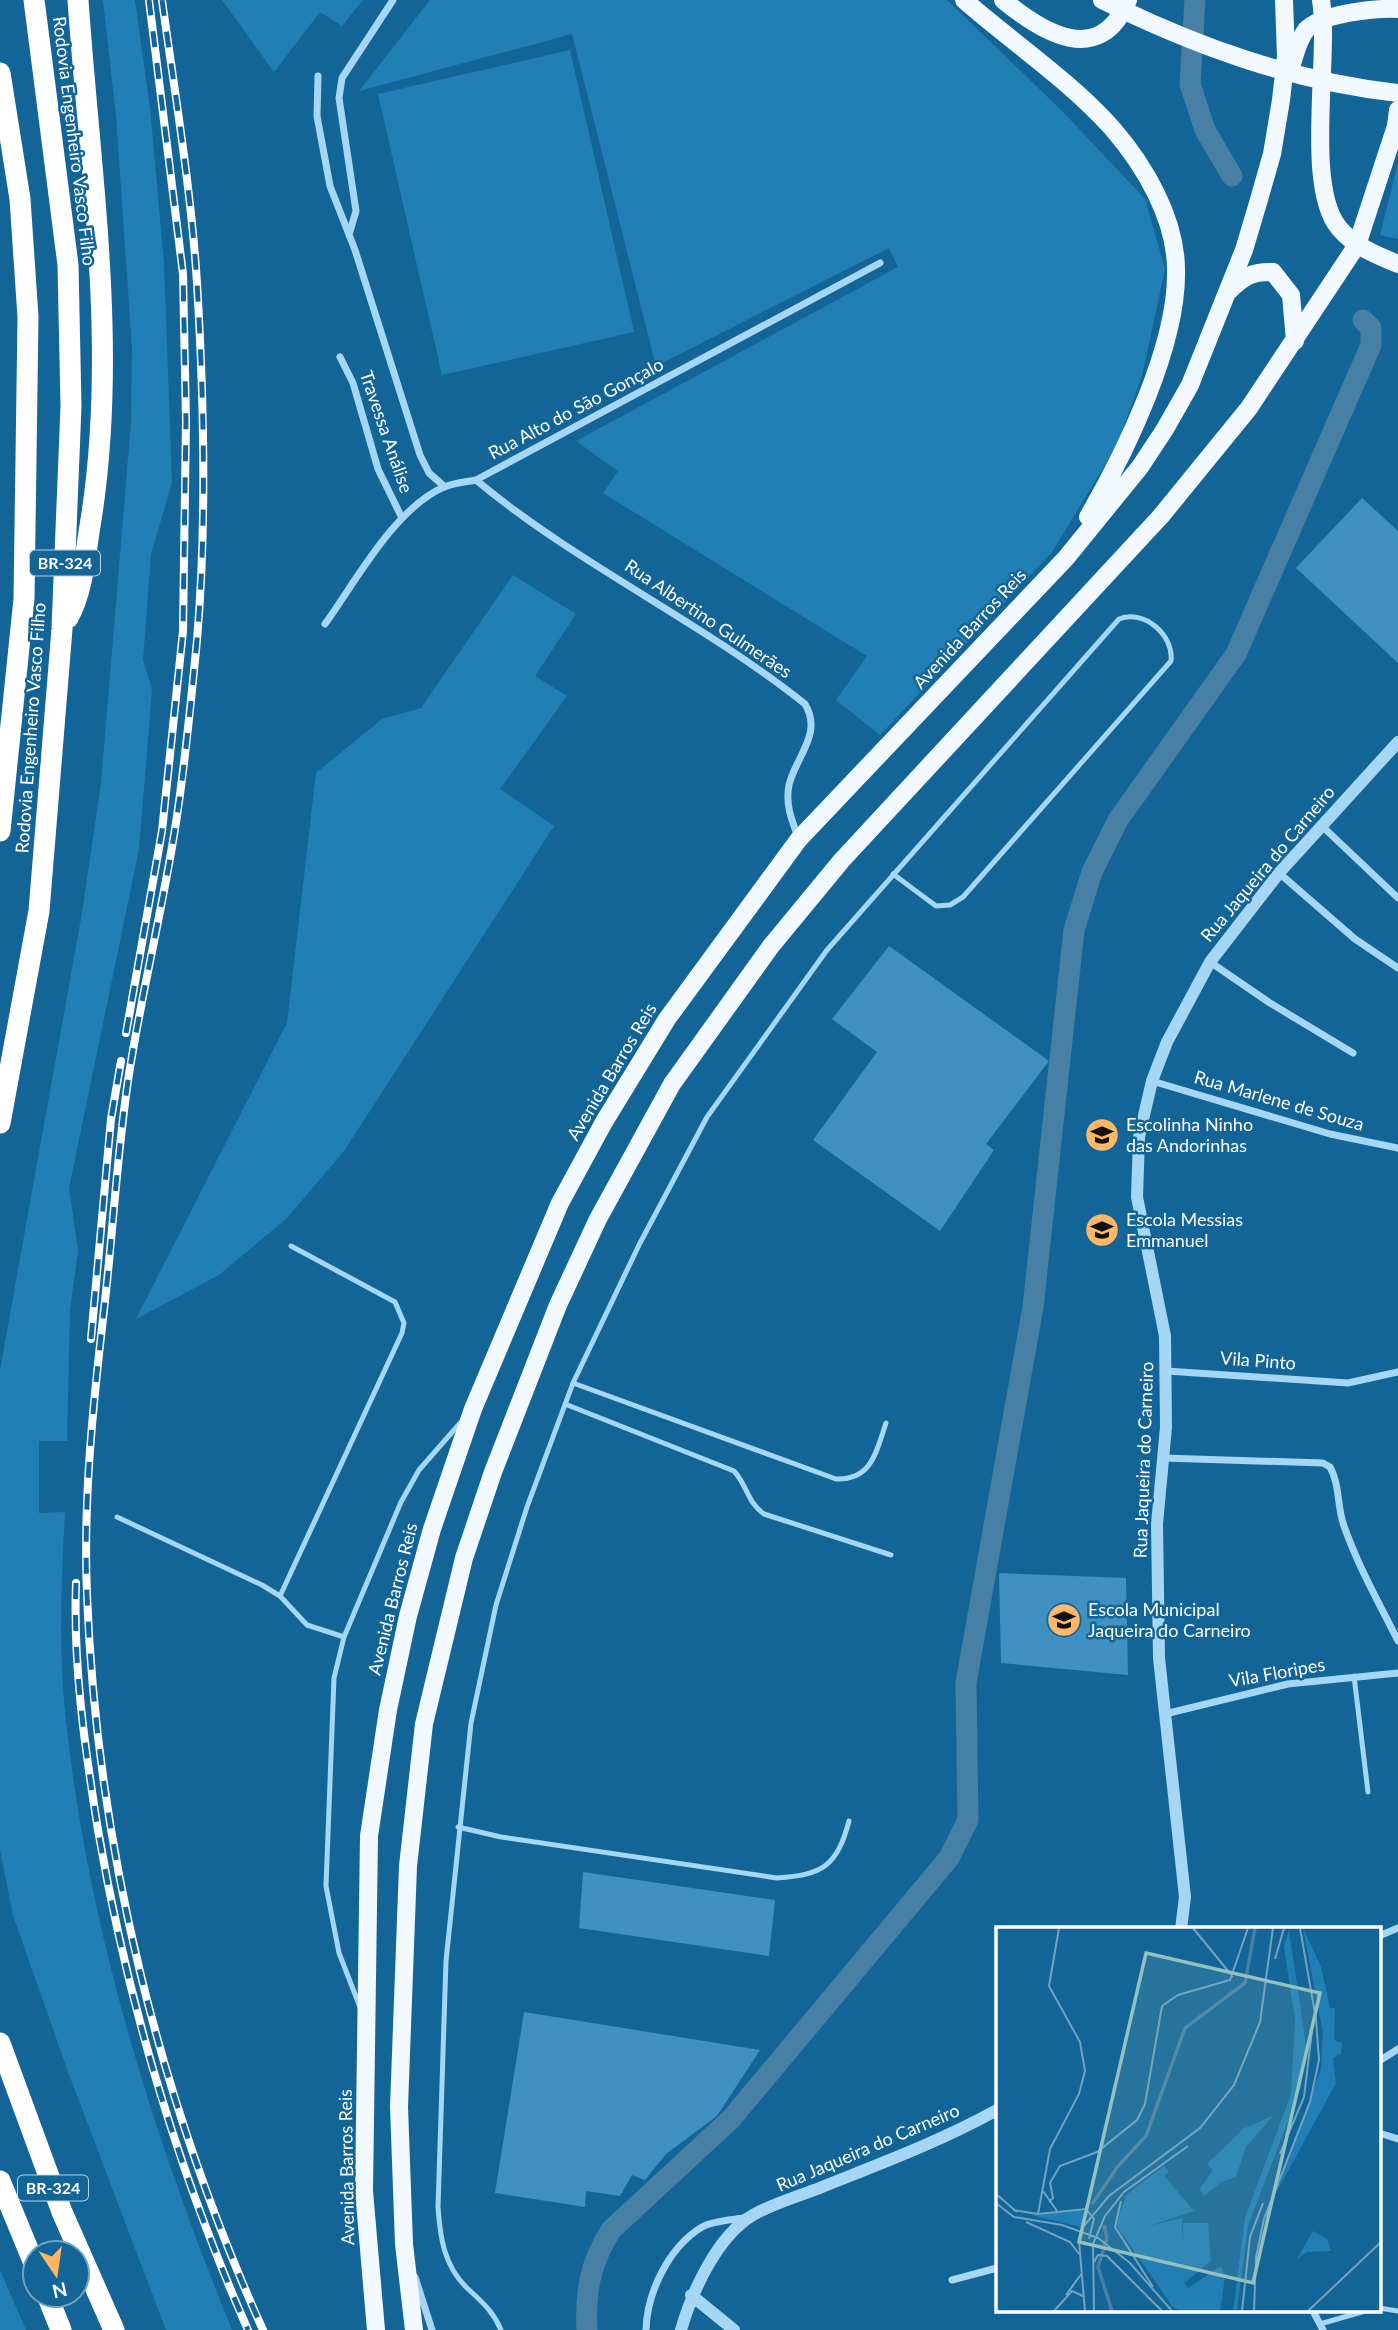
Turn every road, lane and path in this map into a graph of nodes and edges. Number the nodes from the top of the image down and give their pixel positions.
1 (34, 0) edge
2 (78, 0) edge
3 (393, 0) edge
4 (964, 0) edge
5 (1003, 0) edge
6 (1102, 0) edge
7 (1128, 0) edge
8 (1284, 0) edge
9 (1321, 0) edge
10 (1397, 9) edge
11 (1324, 20) junction
12 (0, 73) edge
13 (318, 76) dead end
14 (1398, 93) edge
15 (1281, 100) junction
16 (1398, 110) edge
17 (349, 235) junction
18 (1357, 245) junction
19 (880, 263) dead end
20 (1398, 264) edge
21 (1226, 294) junction
22 (1296, 341) junction
23 (340, 357) dead end
24 (476, 480) junction
25 (445, 487) junction
26 (402, 518) junction
27 (1066, 558) junction
28 (325, 624) dead end
29 (62, 629) junction
30 (1398, 742) edge
31 (1322, 825) junction
32 (0, 831) edge
33 (799, 839) junction
34 (1279, 873) junction
35 (893, 874) junction
36 (1398, 898) edge
37 (1210, 962) junction
38 (1398, 968) edge
39 (1353, 1054) dead end
40 (1152, 1081) junction
41 (0, 1123) edge
42 (1398, 1148) edge
43 (291, 1246) dead end
44 (1166, 1371) junction
45 (1398, 1373) edge
46 (573, 1382) junction
47 (565, 1404) junction
48 (473, 1409) junction
49 (886, 1423) dead end
50 (1163, 1458) junction
51 (117, 1517) dead end
52 (891, 1555) dead end
53 (280, 1596) junction
54 (344, 1637) junction
55 (1398, 1641) edge
56 (1398, 1673) edge
57 (1354, 1676) junction
58 (1164, 1714) junction
59 (1368, 1791) dead end
60 (849, 1821) dead end
61 (458, 1827) junction
62 (1181, 1927) edge
63 (1398, 1928) edge
64 (1380, 1936) edge
65 (368, 2029) junction
66 (0, 2043) edge
67 (1398, 2049) edge
68 (1380, 2060) edge
69 (996, 2111) edge
70 (1380, 2133) edge
71 (1398, 2139) edge
72 (0, 2180) edge
73 (752, 2216) junction
74 (24, 2239) edge
75 (404, 2244) junction
76 (996, 2268) edge
77 (952, 2280) dead end
78 (691, 2295) junction
79 (1380, 2308) edge
80 (53, 2309) edge
81 (1398, 2311) edge
82 (1362, 2312) edge
83 (1322, 2327) edge
84 (61, 2330) edge
85 (114, 2330) edge
86 (376, 2330) edge
87 (414, 2330) edge
88 (432, 2330) edge
89 (501, 2330) edge
90 (646, 2330) edge
91 (681, 2330) edge
92 (734, 2330) edge

1 - 29 highway, Rodovia Engenheiro Vasco Filho / BR-324
2 - 29 highway
3 - 17 street
4 - 27 main road
5 - 7 main road
6 - 14 main road, bridge
8 - 15 main road, Avenida Barros Reis
9 - 11 main road
10 - 11 main road
11 - 15 main road
11 - 18 main road
12 - 32 highway, Rodovia Engenheiro Vasco Filho / BR-324
13 - 17 street
15 - 21 main road, Avenida Barros Reis
16 - 18 main road
17 - 25 street
18 - 20 main road
18 - 22 main road
19 - 24 street, Rua Alto do São Gonçalo
21 - 22 main road
21 - 27 main road, Avenida Barros Reis
22 - 75 main road
23 - 26 street, Travessa Análise
24 - 25 street, Rua Alto do São Gonçalo
24 - 33 street, Rua Albertino Gulmerães
25 - 26 street, Rua Alto do São Gonçalo
26 - 28 street, Rua Alto do São Gonçalo
27 - 33 main road, Avenida Barros Reis
29 - 41 highway, Rodovia Engenheiro Vasco Filho / BR-324
30 - 31 street, Rua Jaqueira do Carneiro
31 - 34 street, Rua Jaqueira do Carneiro
31 - 36 street
33 - 48 main road, Avenida Barros Reis
34 - 37 street, Rua Jaqueira do Carneiro
34 - 38 street
35 - 35 lane
35 - 46 lane
37 - 39 street
37 - 40 street, Rua Jaqueira do Carneiro
40 - 42 street, Rua Marlene de Souza
40 - 44 street, Rua Jaqueira do Carneiro
43 - 53 lane
44 - 45 street, Vila Pinto
44 - 50 street, Rua Jaqueira do Carneiro
46 - 47 lane
46 - 49 lane
47 - 52 lane
47 - 61 lane
48 - 54 lane
48 - 65 main road, Avenida Barros Reis
50 - 55 street
50 - 58 street, Rua Jaqueira do Carneiro
51 - 53 lane
53 - 54 lane
54 - 65 lane
56 - 57 street, Vila Floripes
57 - 58 street, Vila Floripes
57 - 59 lane
58 - 62 street, Rua Jaqueira do Carneiro
60 - 61 lane
61 - 89 lane
63 - 64 street
65 - 86 main road, Avenida Barros Reis
66 - 85 highway, BR-324
67 - 68 street
69 - 73 street, Rua Jaqueira do Carneiro
70 - 71 street
72 - 74 highway, BR-324
73 - 78 street, Rua Jaqueira do Carneiro
73 - 90 street, Rua Jaqueira do Carneiro
75 - 87 main road
75 - 88 street
76 - 77 street
78 - 91 street, Rua Jaqueira do Carneiro
78 - 92 street
79 - 81 lane
80 - 84 highway
82 - 83 lane

